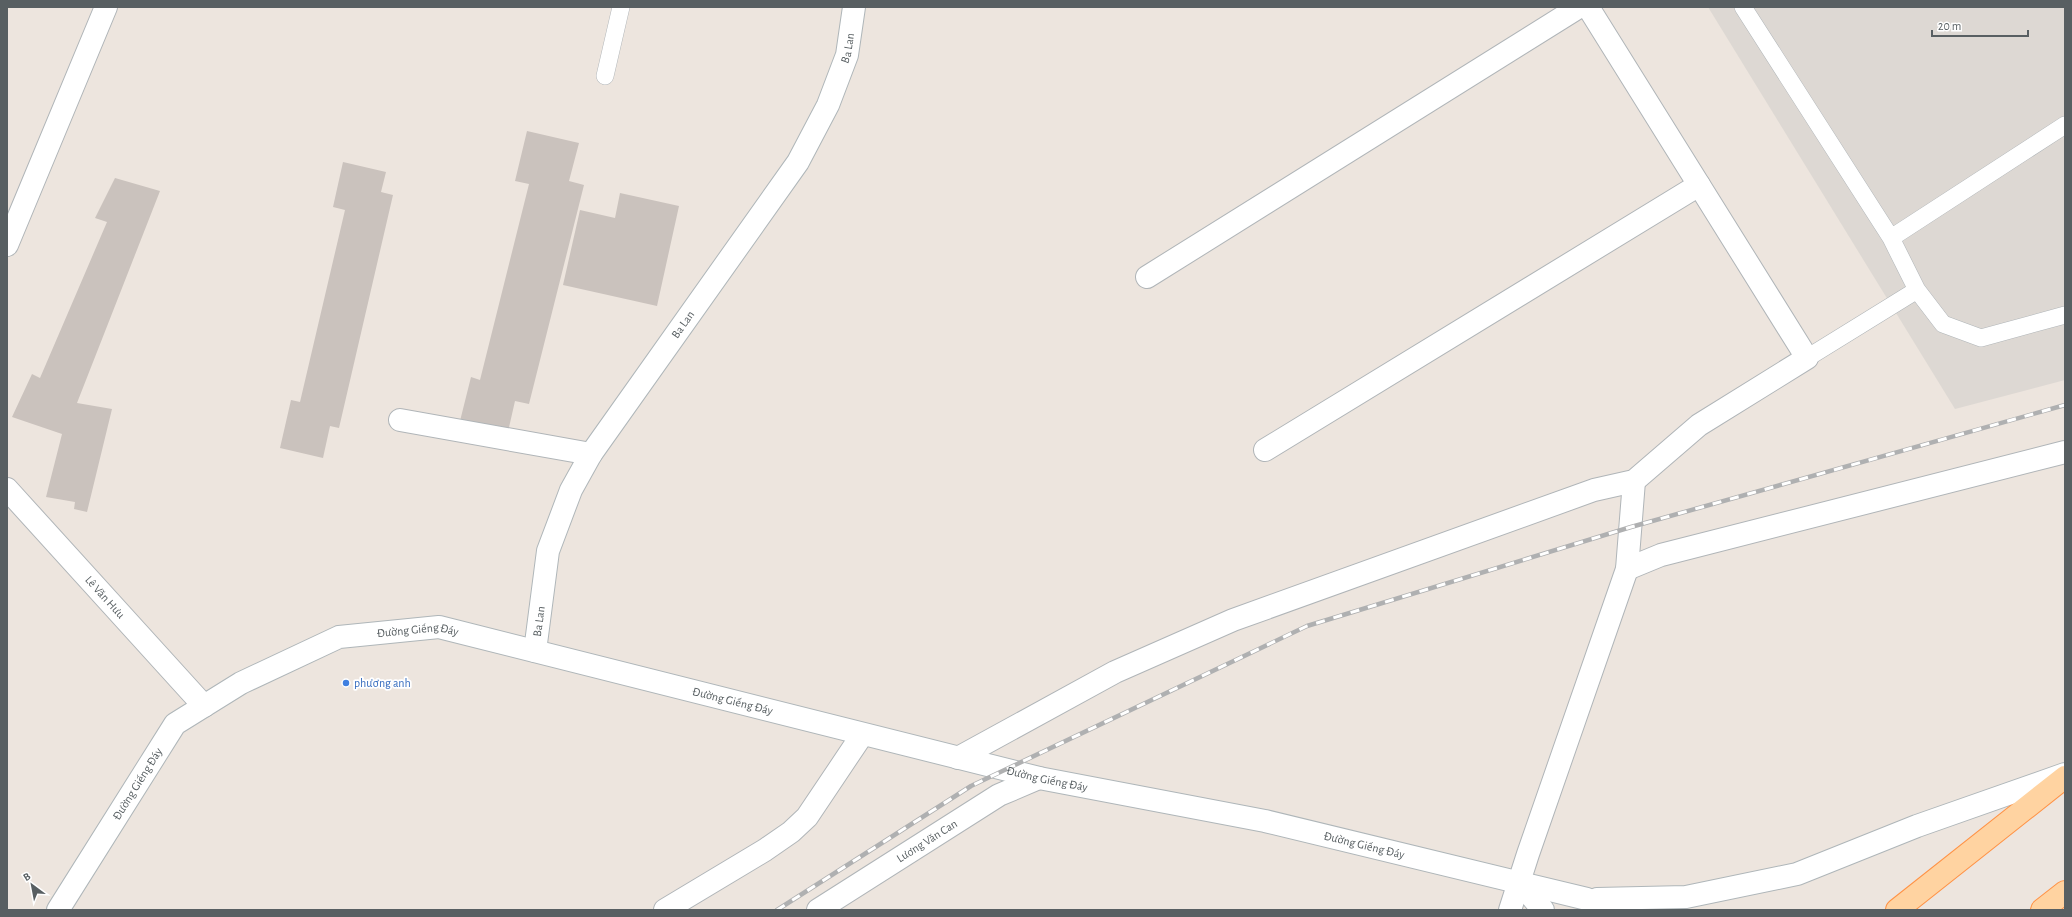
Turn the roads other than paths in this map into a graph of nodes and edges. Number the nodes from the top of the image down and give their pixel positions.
1 (106, 7) edge
2 (621, 7) edge
3 (854, 7) edge
4 (1579, 7) edge
5 (1588, 7) edge
6 (1743, 7) edge
7 (605, 76) dead end
8 (2065, 125) edge
9 (1699, 185) junction
10 (1891, 238) junction
11 (7, 245) edge
12 (1148, 277) dead end
13 (1916, 290) junction
14 (2065, 315) edge
15 (1807, 358) junction
16 (400, 420) dead end
17 (1265, 450) dead end
18 (2065, 452) edge
19 (591, 454) junction
20 (1634, 482) junction
21 (7, 489) edge
22 (1627, 569) junction
23 (535, 651) junction
24 (204, 706) junction
25 (862, 735) junction
26 (958, 758) junction
27 (2065, 774) edge
28 (2065, 777) edge
29 (1039, 778) junction
30 (1520, 883) junction
31 (2065, 892) edge
32 (1586, 899) junction
33 (58, 910) edge
34 (666, 910) edge
35 (818, 910) edge
36 (1510, 910) edge
37 (1543, 910) edge
38 (1617, 910) edge
39 (1897, 910) edge
40 (2042, 910) edge

1 - 11 street
2 - 7 lane
3 - 19 street, Ba Lan
4 - 12 street
5 - 9 street
6 - 10 lane
8 - 10 lane
9 - 15 street
9 - 17 street
10 - 13 lane
13 - 14 lane
13 - 15 lane
15 - 20 street
16 - 19 street
18 - 22 street
19 - 23 street, Ba Lan
20 - 22 street
20 - 26 street
21 - 24 street, Lê Văn Hưu
22 - 30 street
23 - 24 street, Đường Giếng Đáy
23 - 25 street, Đường Giếng Đáy
24 - 33 street, Đường Giếng Đáy
25 - 26 street, Đường Giếng Đáy
25 - 34 street
26 - 29 street, Đường Giếng Đáy
27 - 32 street
28 - 39 main road
29 - 30 street, Đường Giếng Đáy
29 - 35 street, Lương Văn Can
30 - 32 street, Đường Giếng Đáy
30 - 36 street
30 - 37 street
31 - 40 main road
32 - 38 street

